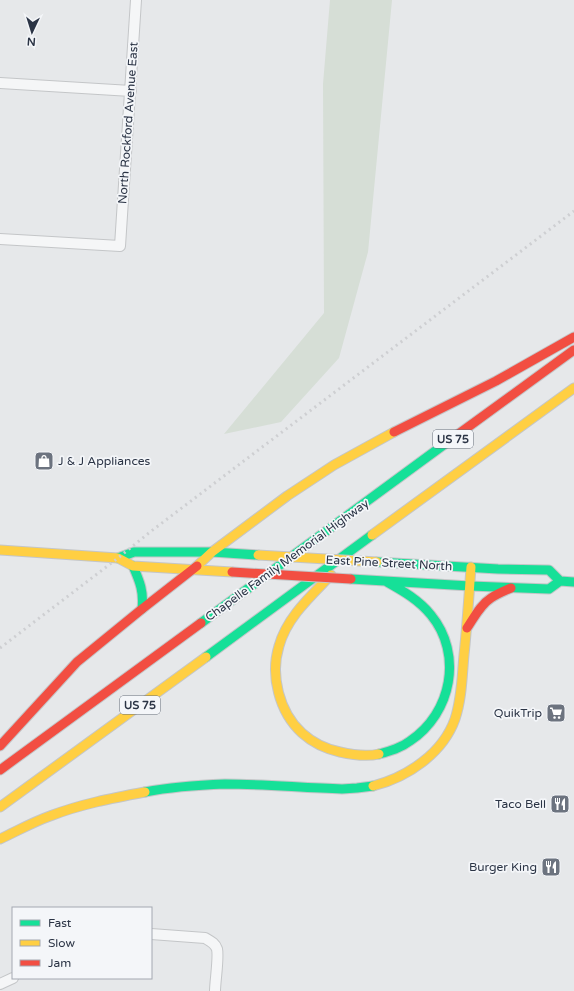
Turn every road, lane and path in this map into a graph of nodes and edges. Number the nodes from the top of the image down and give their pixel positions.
1 (136, 0) edge
2 (0, 83) edge
3 (131, 91) junction
4 (0, 239) edge
5 (574, 337) edge
6 (574, 350) edge
7 (574, 388) edge
8 (359, 545) junction
9 (0, 550) edge
10 (212, 552) junction
11 (118, 558) junction
12 (133, 566) junction
13 (471, 567) junction
14 (193, 570) junction
15 (560, 581) junction
16 (387, 582) junction
17 (574, 582) edge
18 (470, 586) junction
19 (511, 588) junction
20 (142, 609) junction
21 (467, 629) junction
22 (0, 746) edge
23 (0, 770) edge
24 (0, 807) edge
25 (0, 839) edge
26 (152, 934) edge
27 (12, 978) edge
28 (0, 984) edge
29 (215, 991) edge

1 - 3 street, North Rockford Avenue East
2 - 3 street
3 - 4 street, North Rockford Avenue East
5 - 10 main road
6 - 23 main road, Chapelle Family Memorial Highway / US 75
7 - 8 main road, US 75
8 - 16 main road
8 - 24 main road, US 75
9 - 11 main road, East Pine Street North
10 - 11 main road, East Pine Street North
10 - 13 main road, East Pine Street North, bridge
10 - 14 main road
11 - 12 main road, East Pine Street North
12 - 14 main road, East Pine Street North
12 - 20 main road
13 - 15 main road, East Pine Street North
13 - 18 main road
14 - 16 main road, East Pine Street North, bridge
14 - 20 main road
15 - 17 main road, East Pine Street North
15 - 19 main road, East Pine Street North
16 - 18 main road, East Pine Street North
18 - 19 main road, East Pine Street North
18 - 21 main road
19 - 21 main road
20 - 22 main road
21 - 25 main road
26 - 29 street
27 - 28 street

